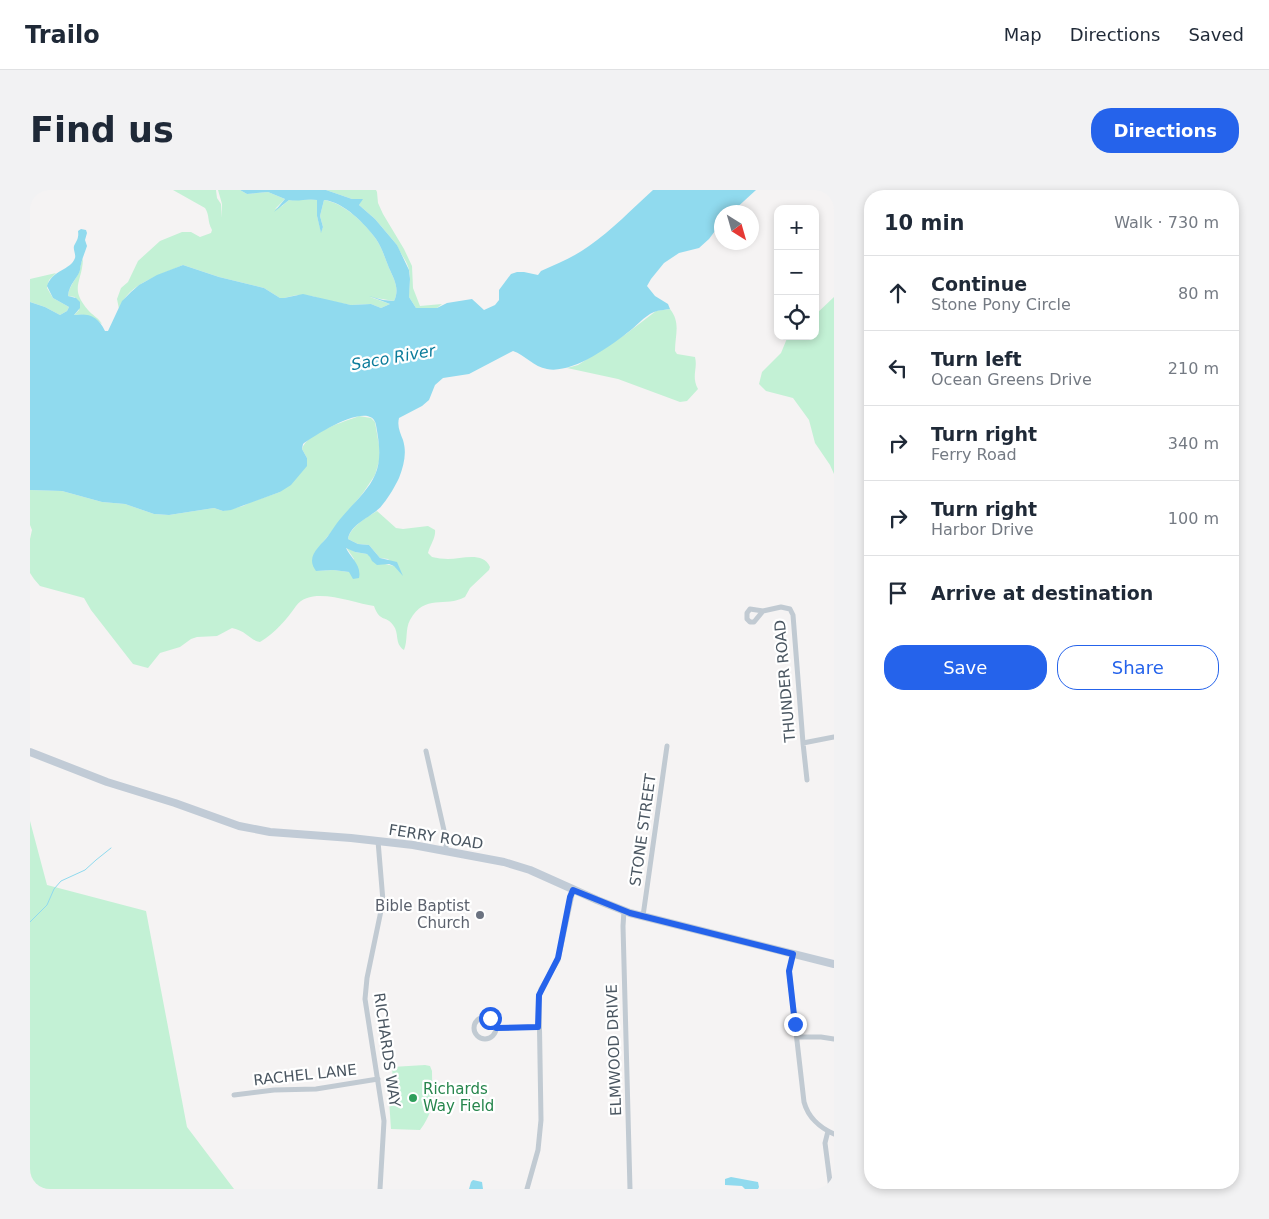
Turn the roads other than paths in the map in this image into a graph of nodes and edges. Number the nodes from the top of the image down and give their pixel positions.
1 (763, 611) dead end
2 (834, 737) edge
3 (803, 743) junction
4 (667, 746) dead end
5 (426, 751) dead end
6 (30, 752) edge
7 (807, 780) dead end
8 (381, 841) junction
9 (446, 851) junction
10 (573, 890) junction
11 (624, 911) junction
12 (644, 916) junction
13 (793, 954) junction
14 (834, 964) edge
15 (538, 1027) junction
16 (496, 1028) junction
17 (797, 1037) junction
18 (834, 1039) edge
19 (378, 1079) junction
20 (234, 1095) dead end
21 (831, 1133) edge
22 (380, 1189) edge
23 (528, 1189) edge
24 (630, 1189) edge
25 (831, 1189) edge

1 - 3 street, THUNDER ROAD
2 - 3 street
3 - 7 street, THUNDER ROAD
4 - 12 street, STONE STREET
5 - 9 street
6 - 8 main road, FERRY ROAD
8 - 9 main road, FERRY ROAD
8 - 19 street, RICHARDS WAY
9 - 10 main road, FERRY ROAD
10 - 11 main road, FERRY ROAD
10 - 15 street
11 - 12 main road, FERRY ROAD
11 - 24 street, ELMWOOD DRIVE
12 - 13 main road, FERRY ROAD
13 - 14 main road, FERRY ROAD
13 - 17 street
15 - 16 street
15 - 23 street
16 - 16 street
17 - 18 street
17 - 21 street
19 - 20 street, RACHEL LANE
19 - 22 street, RICHARDS WAY
21 - 25 street

